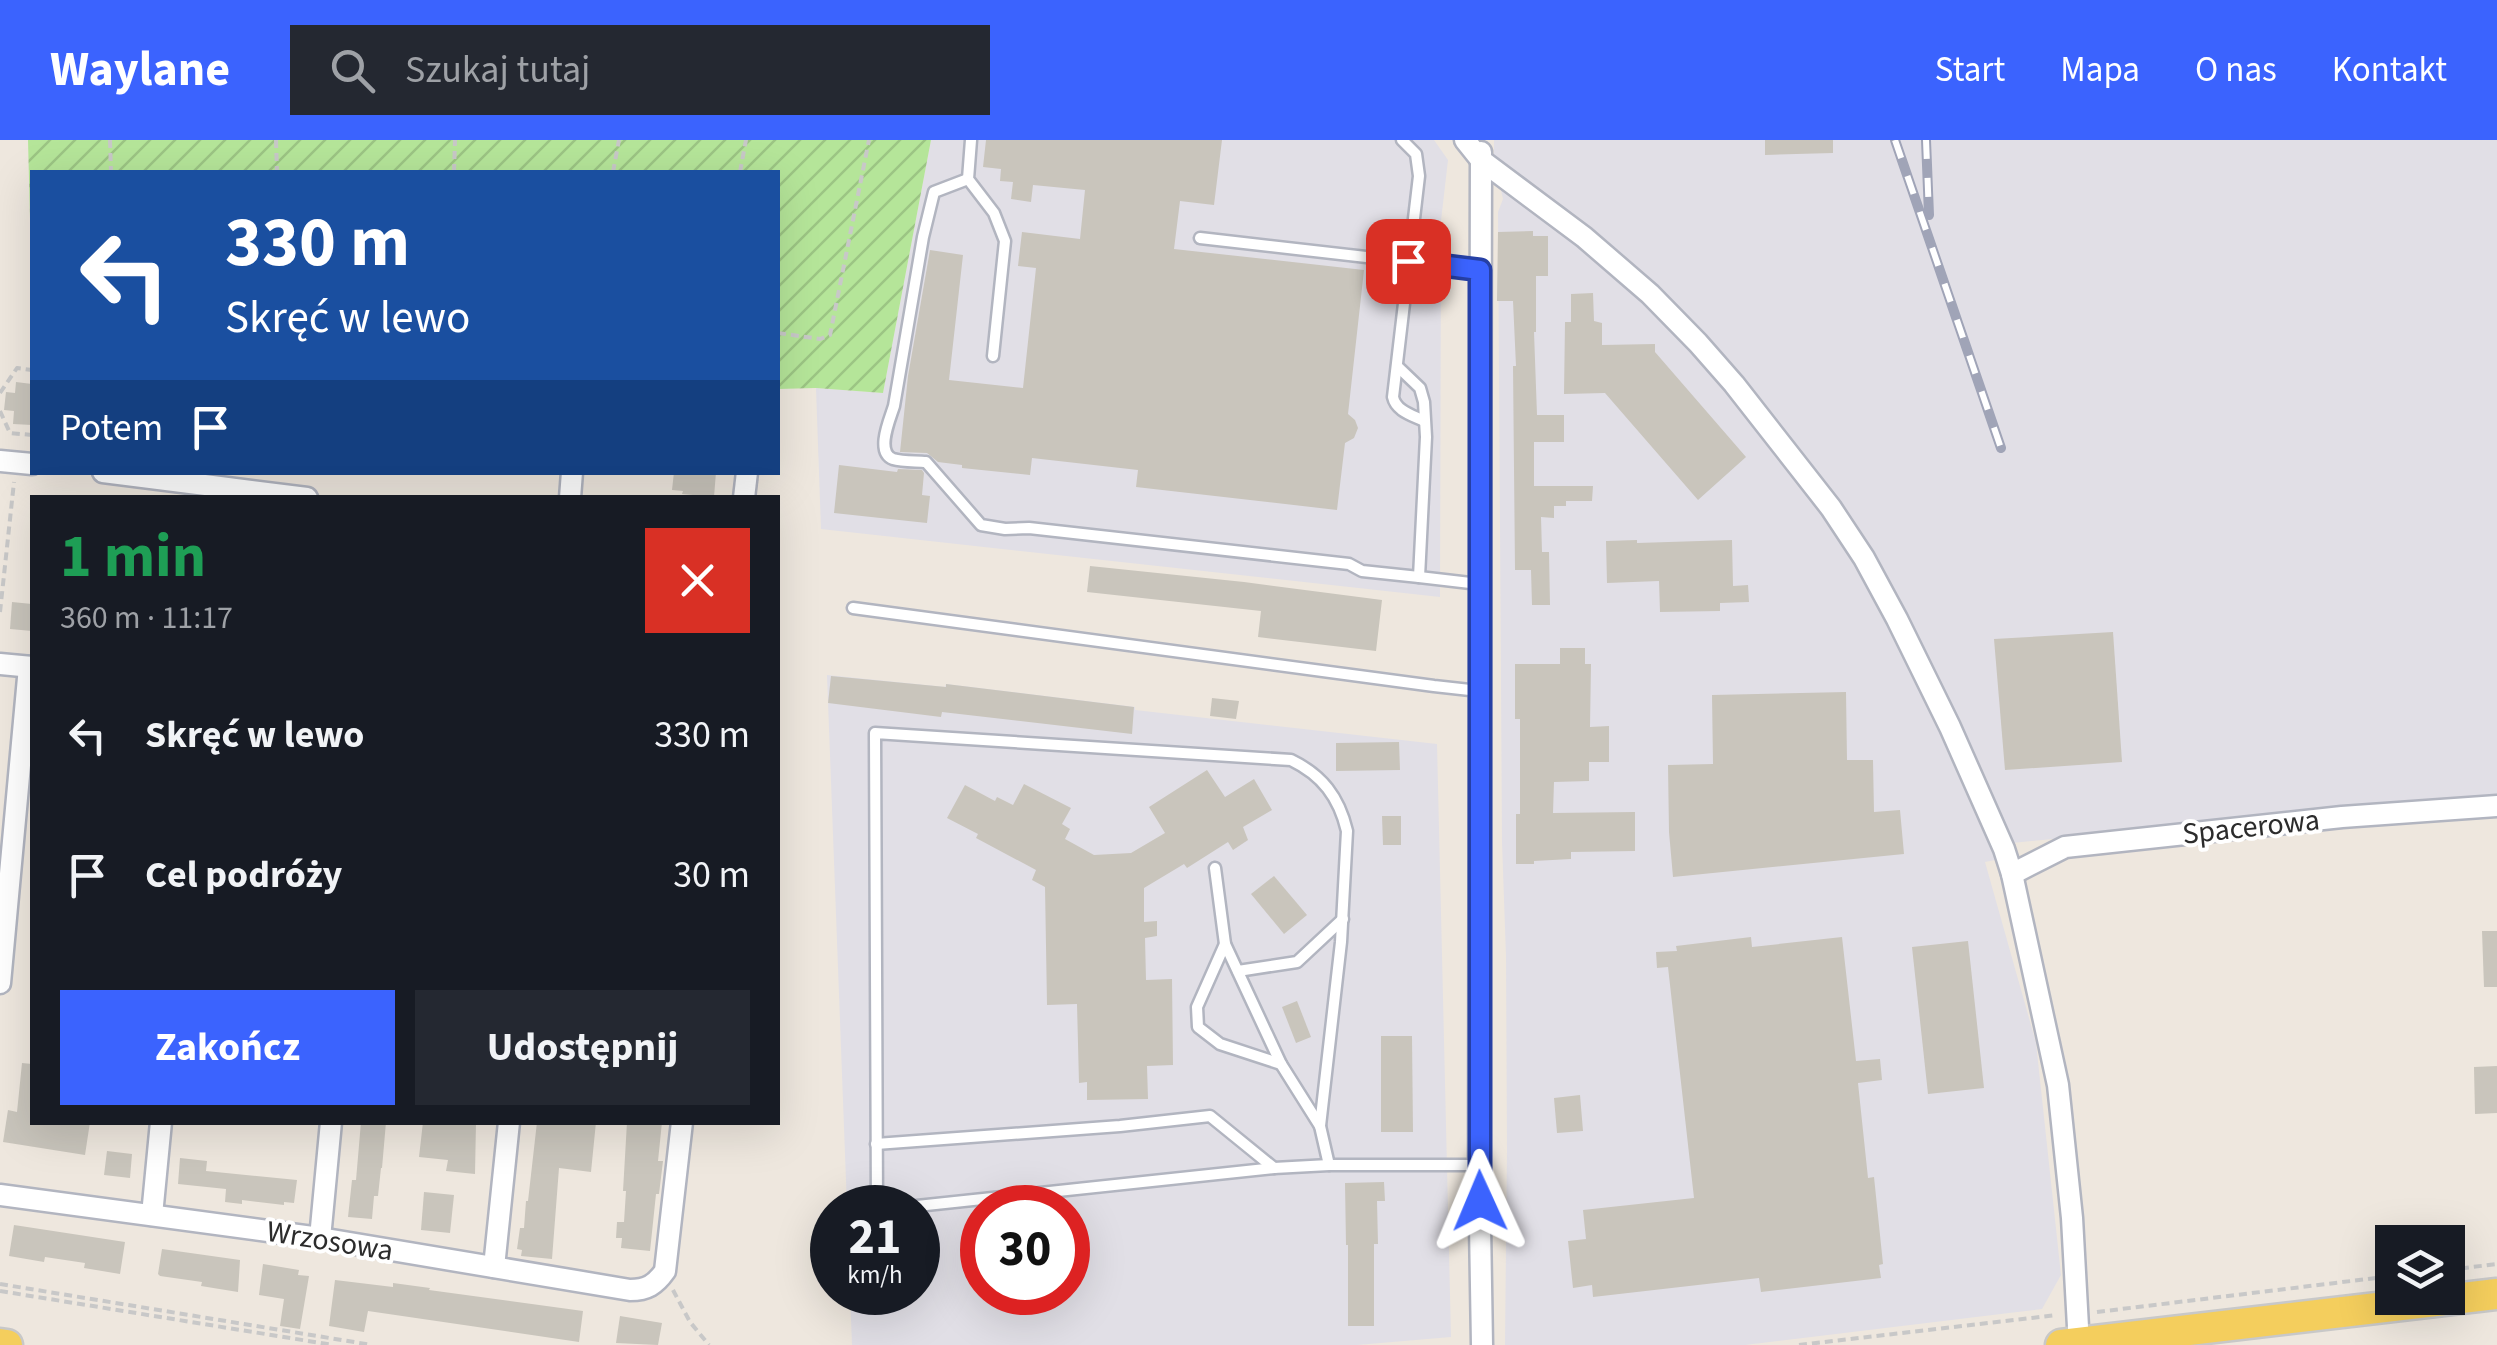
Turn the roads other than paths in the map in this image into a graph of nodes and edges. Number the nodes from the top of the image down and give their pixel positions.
1 (971, 140) edge
2 (1402, 140) edge
3 (1465, 140) edge
4 (1481, 150) edge
5 (968, 179) junction
6 (1200, 238) dead end
7 (1408, 261) junction
8 (1480, 270) junction
9 (993, 356) dead end
10 (1397, 368) junction
11 (1424, 421) junction
12 (127, 475) edge
13 (283, 495) edge
14 (1419, 578) junction
15 (1479, 584) junction
16 (853, 608) dead end
17 (0, 664) edge
18 (30, 667) edge
19 (30, 677) edge
20 (1479, 690) junction
21 (2497, 806) edge
22 (1215, 868) dead end
23 (2012, 874) junction
24 (1343, 919) junction
25 (1225, 944) junction
26 (1238, 971) junction
27 (0, 984) edge
28 (1281, 1064) junction
29 (160, 1125) edge
30 (331, 1125) edge
31 (508, 1125) edge
32 (682, 1125) edge
33 (1320, 1126) junction
34 (876, 1144) junction
35 (1329, 1164) junction
36 (1479, 1166) junction
37 (1274, 1168) junction
38 (877, 1185) edge
39 (0, 1195) edge
40 (940, 1204) edge
41 (152, 1215) junction
42 (320, 1238) junction
43 (494, 1267) junction
44 (2497, 1294) edge
45 (2070, 1337) edge
46 (1482, 1345) edge

1 - 5 lane
2 - 7 lane
3 - 4 street
4 - 8 street
4 - 23 street
5 - 9 lane
5 - 14 lane
6 - 7 lane
7 - 8 lane
7 - 10 lane
8 - 15 street
10 - 11 lane
10 - 11 lane
11 - 14 lane
12 - 13 street
14 - 15 lane
15 - 20 street
16 - 20 lane
17 - 18 street
19 - 27 street
20 - 36 street
21 - 23 street, Spacerowa
22 - 25 lane
23 - 45 street
24 - 26 lane
24 - 33 lane
24 - 34 lane
25 - 26 lane
25 - 28 lane
26 - 28 lane
28 - 33 lane
29 - 41 street
30 - 42 street
31 - 43 street
32 - 43 street, Wrzosowa
33 - 35 lane
34 - 37 lane
34 - 38 lane
35 - 36 lane
35 - 37 lane
36 - 46 street
37 - 40 lane
39 - 41 street, Wrzosowa
41 - 42 street, Wrzosowa
42 - 43 street, Wrzosowa
44 - 45 main road

